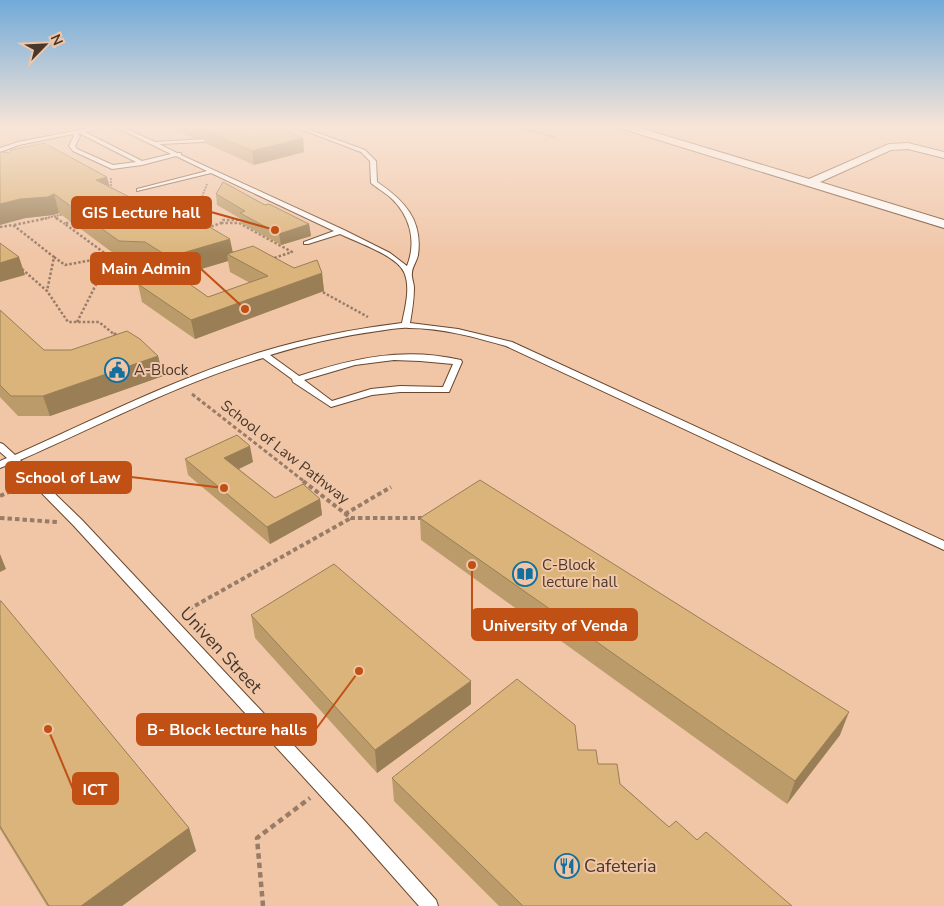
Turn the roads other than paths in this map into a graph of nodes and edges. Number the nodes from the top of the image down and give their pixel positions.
1 (210, 169) edge
2 (373, 169) edge
3 (764, 169) edge
4 (839, 169) edge
5 (213, 171) junction
6 (809, 183) junction
7 (139, 190) dead end
8 (944, 224) edge
9 (342, 231) junction
10 (306, 243) dead end
11 (408, 273) junction
12 (406, 325) junction
13 (263, 354) junction
14 (296, 380) junction
15 (0, 446) edge
16 (13, 459) junction
17 (0, 465) edge
18 (944, 546) edge
19 (430, 906) edge

1 - 5 lane
2 - 11 lane
3 - 6 street
4 - 6 street
5 - 7 lane
5 - 9 lane
6 - 8 street
9 - 10 lane
9 - 11 lane
11 - 12 lane
12 - 13 lane
12 - 18 lane
13 - 14 lane
13 - 16 lane
14 - 14 lane
15 - 16 lane, Univen Street
16 - 17 lane
16 - 19 lane, Univen Street

